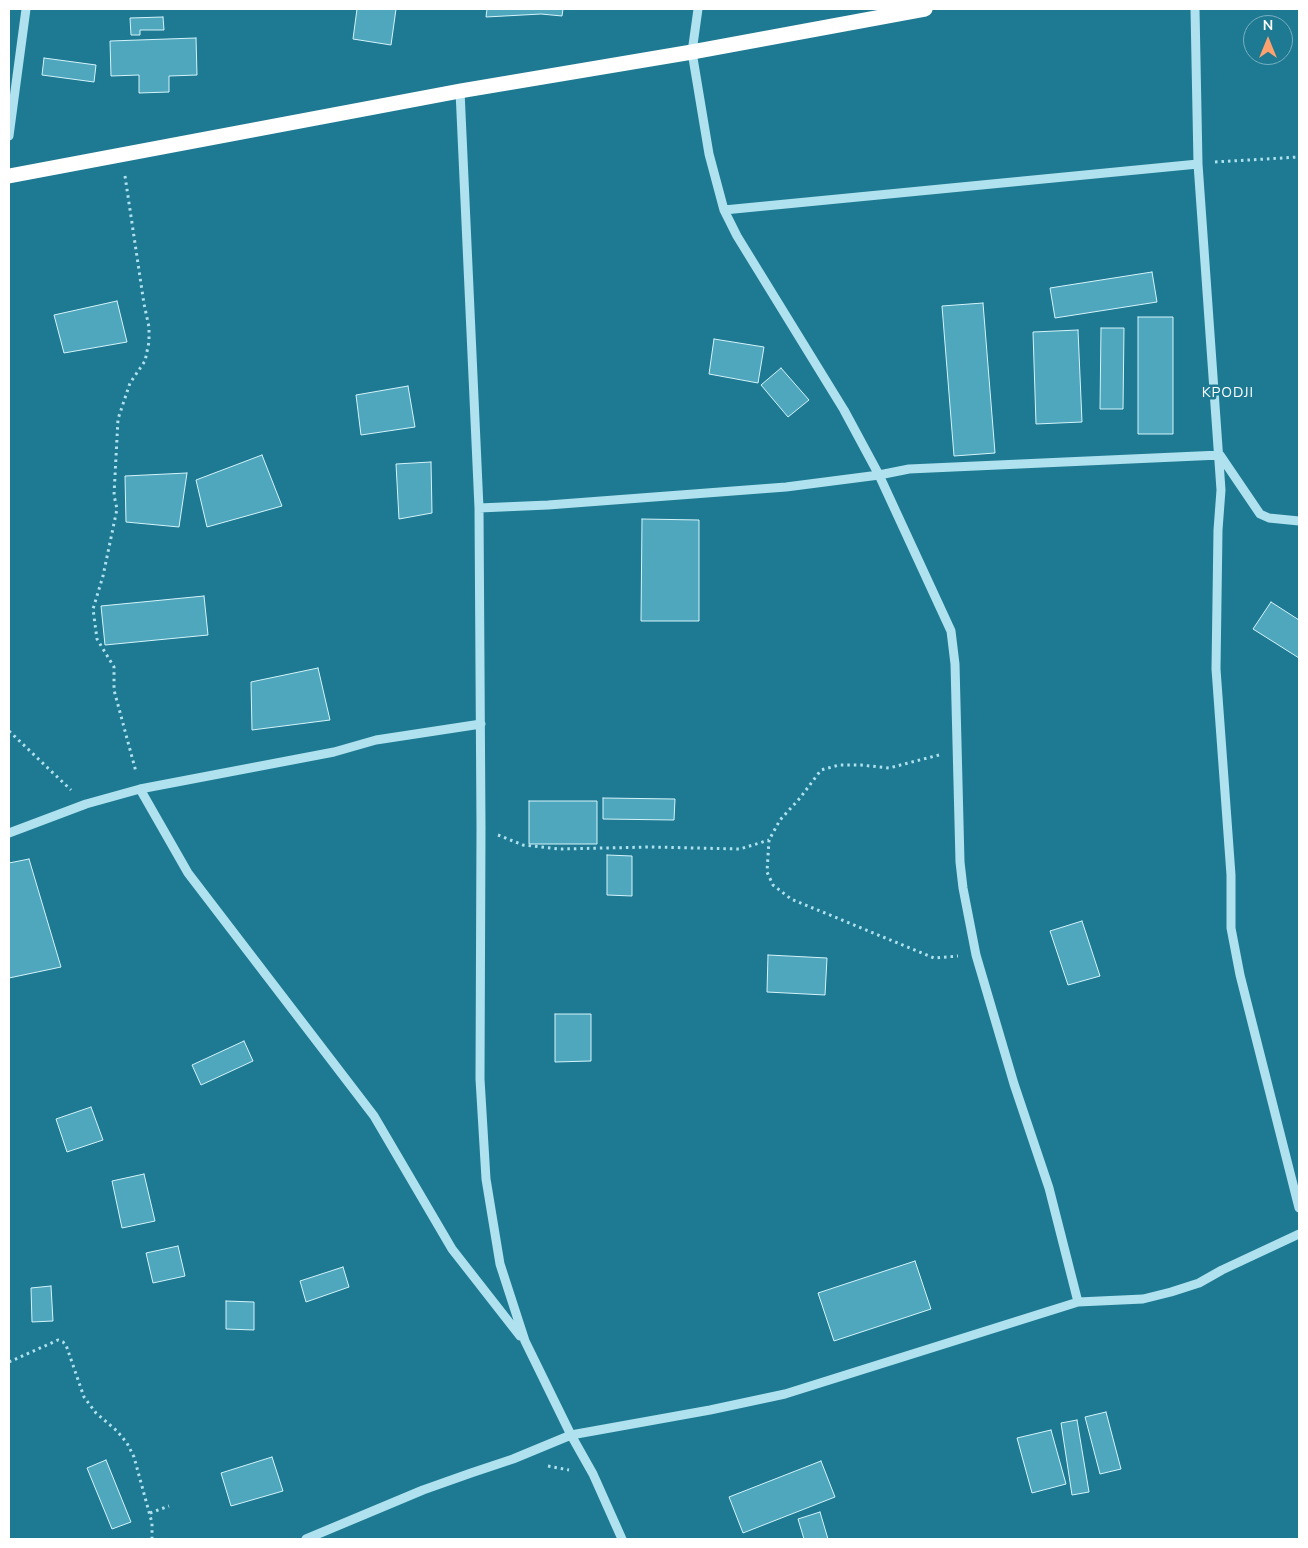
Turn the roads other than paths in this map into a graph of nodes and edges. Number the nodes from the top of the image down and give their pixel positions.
1 (26, 9) edge
2 (698, 9) edge
3 (925, 9) edge
4 (1195, 9) edge
5 (692, 52) junction
6 (460, 91) junction
7 (9, 136) edge
8 (1198, 164) junction
9 (9, 176) edge
10 (724, 210) junction
11 (1220, 455) junction
12 (879, 475) junction
13 (479, 508) junction
14 (1299, 521) edge
15 (481, 724) junction
16 (140, 789) junction
17 (9, 833) edge
18 (1299, 1208) edge
19 (1299, 1234) edge
20 (1078, 1302) junction
21 (525, 1341) junction
22 (571, 1435) junction
23 (306, 1539) edge
24 (622, 1539) edge

1 - 7 street
2 - 5 street
3 - 5 highway
4 - 8 street
5 - 6 highway
5 - 10 street
6 - 9 highway
6 - 13 street
8 - 10 street
8 - 11 street
10 - 12 street
11 - 12 street
11 - 14 street
11 - 18 street
12 - 13 street
12 - 20 street
13 - 15 street
15 - 16 street
15 - 21 street
16 - 17 street
16 - 21 street
19 - 20 street
20 - 22 street
21 - 22 street
22 - 23 street
22 - 24 street

